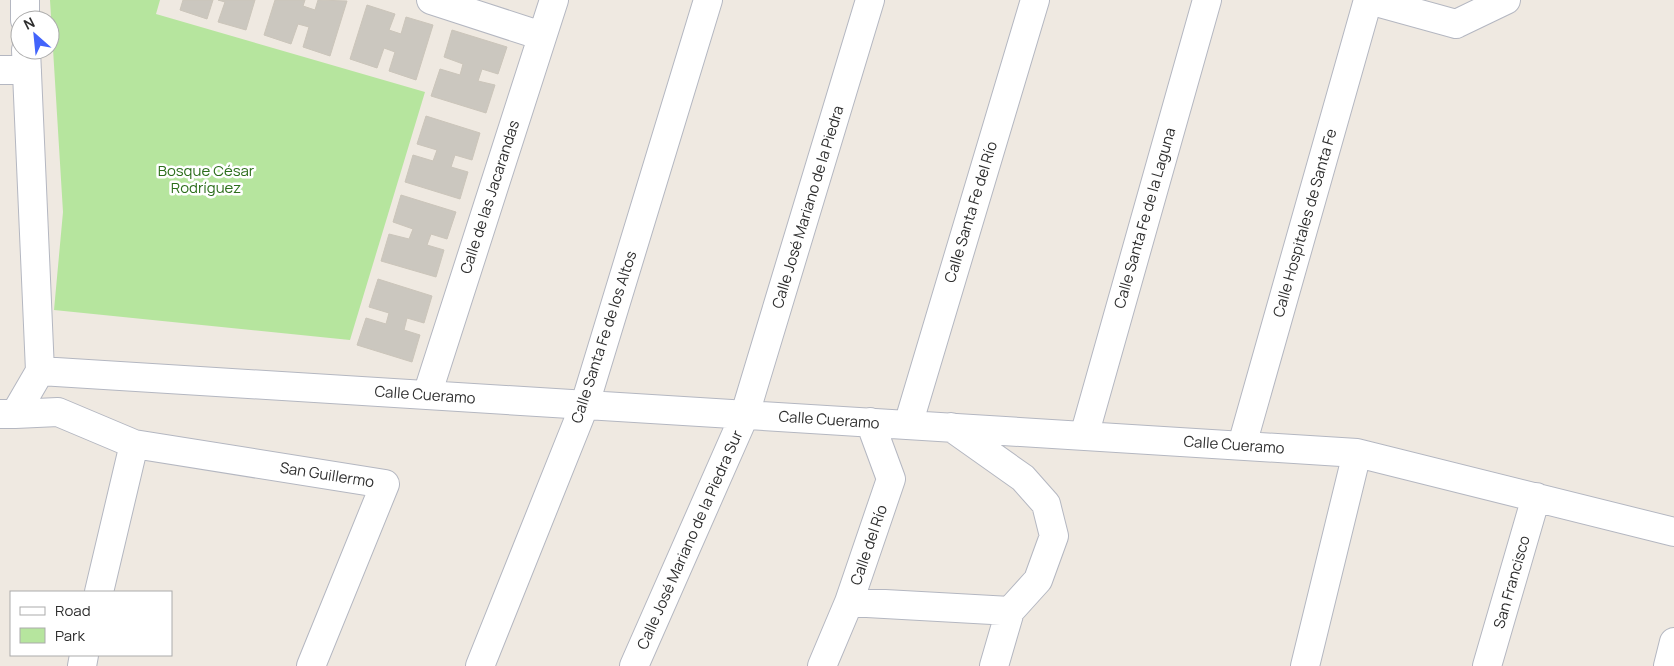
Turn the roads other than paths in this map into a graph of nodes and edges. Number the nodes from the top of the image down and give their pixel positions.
1 (431, 0) edge
2 (554, 0) edge
3 (708, 0) edge
4 (870, 0) edge
5 (1035, 0) edge
6 (1207, 0) edge
7 (1368, 0) edge
8 (1506, 0) edge
9 (1460, 12) edge
10 (542, 36) junction
11 (27, 60) edge
12 (0, 70) edge
13 (40, 370) junction
14 (427, 395) junction
15 (585, 404) junction
16 (7, 414) edge
17 (746, 414) junction
18 (870, 422) junction
19 (908, 425) junction
20 (951, 427) junction
21 (1084, 436) junction
22 (134, 444) junction
23 (1242, 445) junction
24 (1358, 453) junction
25 (1536, 497) junction
26 (1669, 526) edge
27 (99, 591) edge
28 (849, 602) junction
29 (1010, 611) junction
30 (1674, 642) edge
31 (311, 666) edge
32 (480, 666) edge
33 (634, 666) edge
34 (822, 666) edge
35 (994, 666) edge
36 (1305, 666) edge
37 (1487, 666) edge
38 (1668, 666) edge

1 - 10 street
2 - 10 street, Calle de las Jacarandas
3 - 15 street, Calle Santa Fe de los Altos
4 - 17 street, Calle José Mariano de la Piedra
5 - 19 street, Calle Santa Fe del Río
6 - 21 street, Calle Santa Fe de la Laguna
7 - 9 street
7 - 23 street, Calle Hospitales de Santa Fe
8 - 9 street
10 - 14 street, Calle de las Jacarandas
11 - 12 street
11 - 13 street
13 - 14 street, Calle Cueramo
13 - 16 street
14 - 15 street, Calle Cueramo
15 - 17 street, Calle Cueramo
15 - 32 street, Calle Santa Fe de los Altos
16 - 22 street, San Guillermo
17 - 18 street, Calle Cueramo
17 - 33 street, Calle José Mariano de la Piedra Sur
18 - 19 street, Calle Cueramo
18 - 28 street, Calle del Río
19 - 20 street, Calle Cueramo
20 - 21 street, Calle Cueramo
20 - 29 street
21 - 23 street, Calle Cueramo
22 - 27 street
22 - 31 street, San Guillermo
23 - 24 street, Calle Cueramo
24 - 25 street, Calle Cueramo
24 - 36 street
25 - 26 street, Calle Cueramo
25 - 37 street, San Francisco
28 - 29 street
28 - 34 street, Calle del Río
29 - 35 street
30 - 38 street

